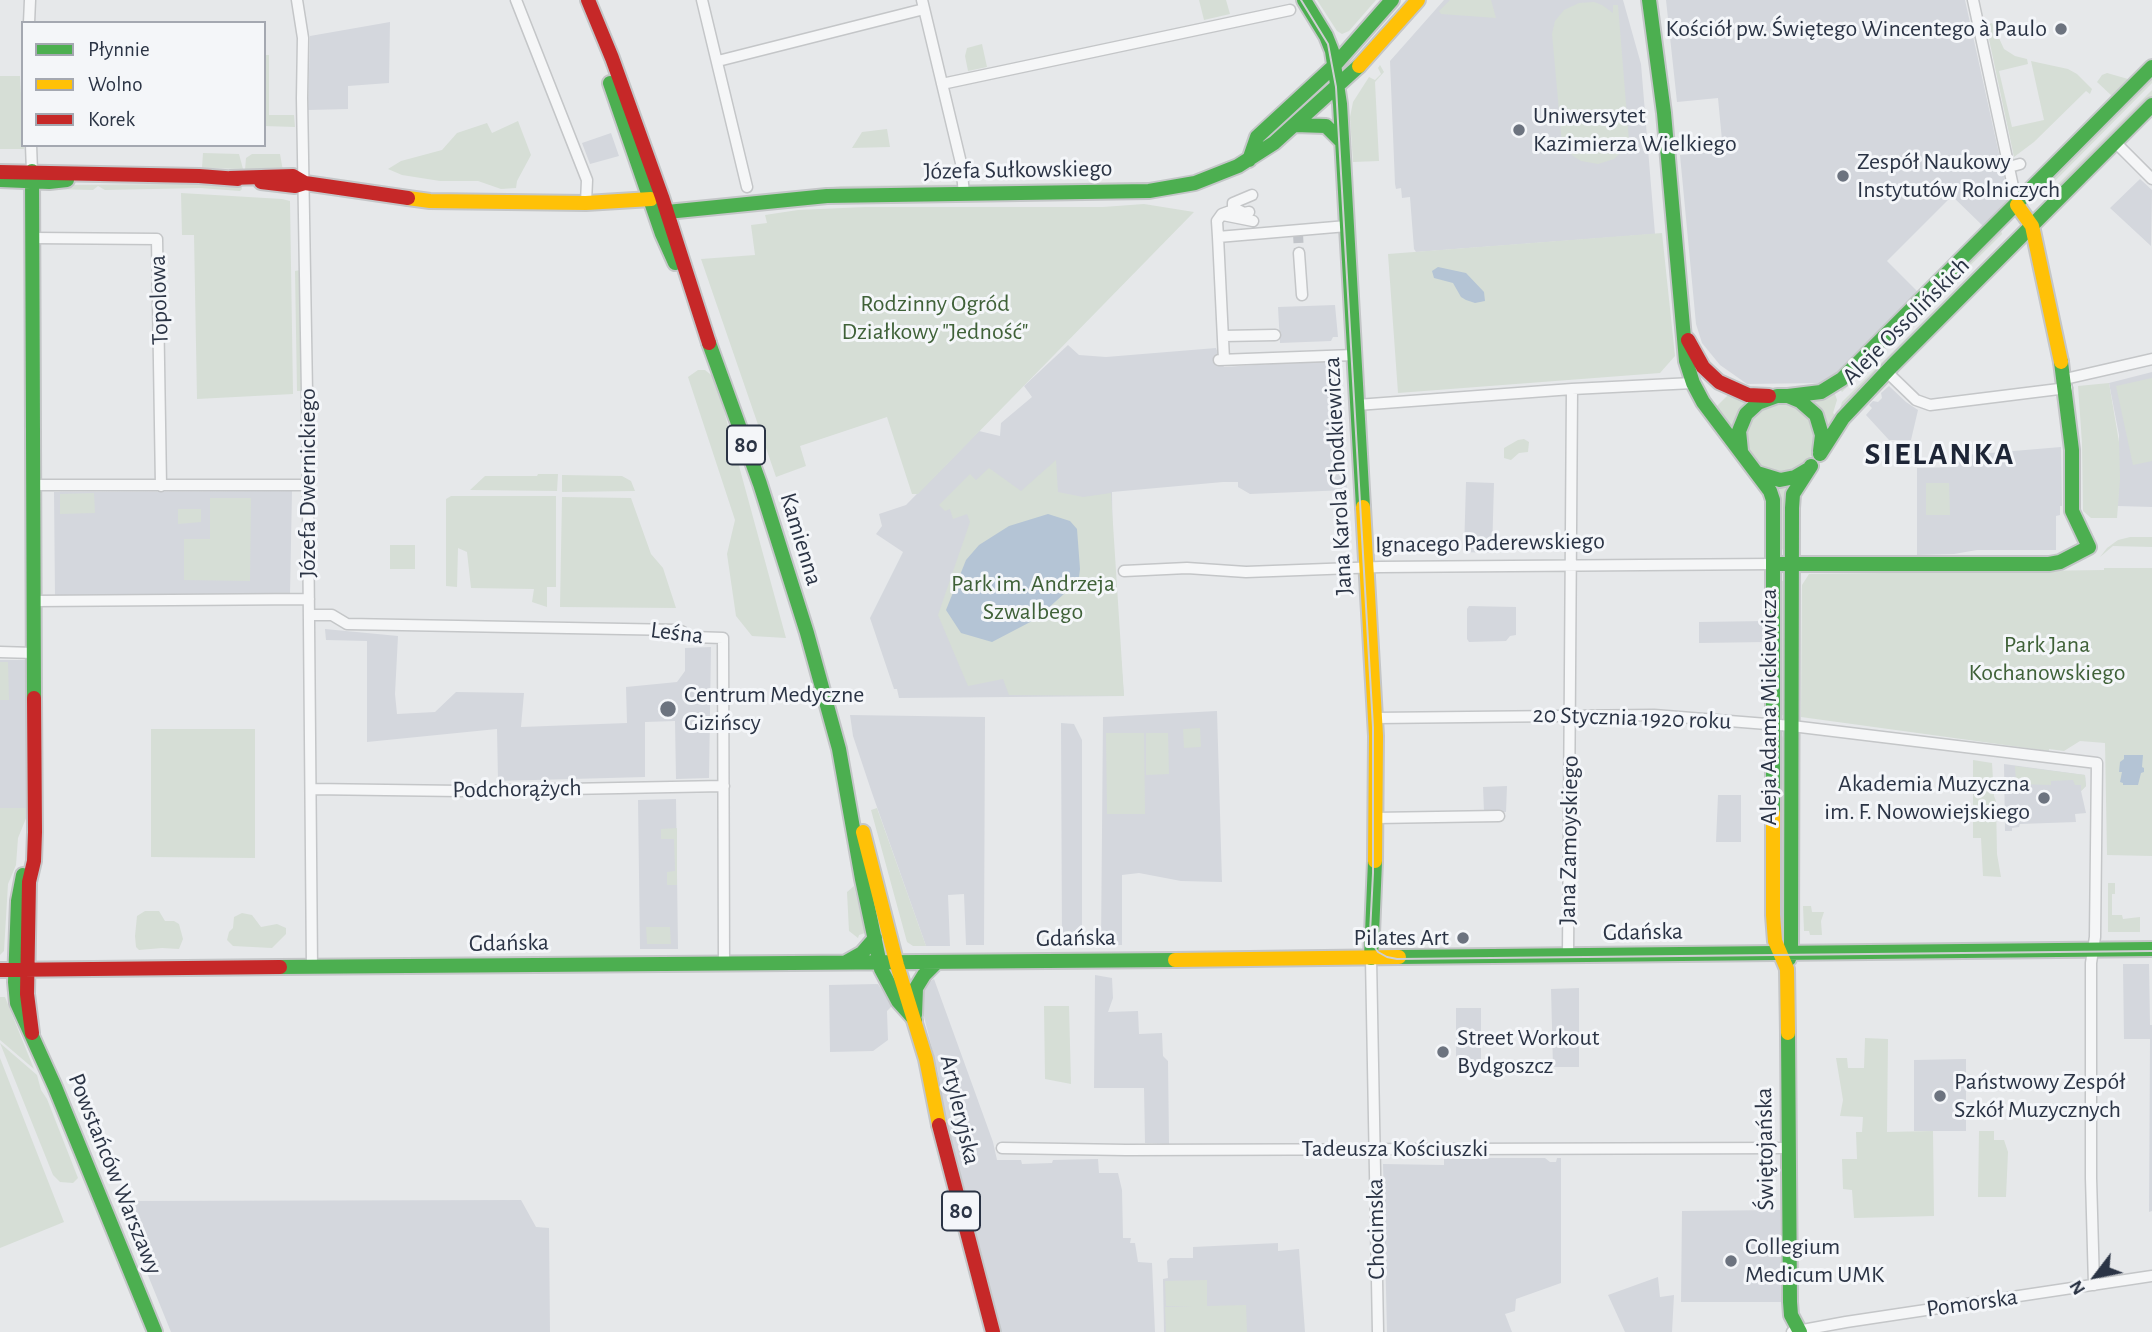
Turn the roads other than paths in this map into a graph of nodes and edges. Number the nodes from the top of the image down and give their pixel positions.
1 (30, 0) edge
2 (297, 0) edge
3 (516, 0) edge
4 (588, 0) edge
5 (702, 0) edge
6 (1304, 0) edge
7 (1392, 0) edge
8 (1418, 0) edge
9 (1640, 0) edge
10 (1649, 0) edge
11 (1973, 0) edge
12 (923, 5) edge
13 (1290, 10) dead end
14 (29, 21) edge
15 (1654, 39) junction
16 (718, 61) junction
17 (1335, 64) junction
18 (2152, 68) edge
19 (942, 84) junction
20 (1338, 85) junction
21 (2152, 105) edge
22 (1295, 125) junction
23 (1342, 142) junction
24 (2115, 142) junction
25 (31, 147) edge
26 (1249, 160) junction
27 (2020, 164) dead end
28 (2009, 167) junction
29 (0, 172) edge
30 (32, 177) junction
31 (2152, 179) edge
32 (0, 180) edge
33 (305, 183) junction
34 (747, 187) dead end
35 (964, 194) junction
36 (1252, 195) dead end
37 (657, 198) junction
38 (586, 204) junction
39 (2017, 205) junction
40 (1233, 210) junction
41 (661, 213) junction
42 (1222, 215) junction
43 (1347, 226) junction
44 (2032, 226) junction
45 (1218, 237) junction
46 (33, 239) junction
47 (1299, 253) tunnel mouth
48 (1302, 295) dead end
49 (1683, 324) junction
50 (1275, 335) dead end
51 (1223, 336) junction
52 (1354, 355) junction
53 (2152, 359) edge
54 (1887, 372) junction
55 (1693, 383) junction
56 (2066, 383) junction
57 (1572, 389) junction
58 (1783, 396) junction
59 (1357, 405) junction
60 (1742, 454) junction
61 (1815, 460) junction
62 (1756, 472) junction
63 (33, 485) junction
64 (308, 485) junction
65 (161, 486) junction
66 (1569, 564) junction
67 (1774, 564) junction
68 (1792, 564) junction
69 (1366, 567) junction
70 (1124, 571) dead end
71 (309, 599) junction
72 (34, 601) junction
73 (309, 615) junction
74 (0, 652) edge
75 (34, 653) junction
76 (1569, 714) junction
77 (1375, 718) junction
78 (1773, 724) junction
79 (1792, 726) junction
80 (839, 748) junction
81 (724, 786) junction
82 (311, 789) junction
83 (1499, 816) dead end
84 (1472, 817) junction
85 (1375, 818) junction
86 (1472, 829) dead end
87 (875, 937) junction
88 (2152, 949) edge
89 (2092, 950) junction
90 (1568, 956) junction
91 (1371, 958) junction
92 (1786, 958) junction
93 (844, 962) junction
94 (937, 962) junction
95 (724, 963) junction
96 (880, 964) junction
97 (897, 964) junction
98 (312, 968) junction
99 (0, 970) edge
100 (22, 970) junction
101 (915, 1020) junction
102 (1002, 1148) dead end
103 (1787, 1148) junction
104 (1374, 1149) junction
105 (2152, 1276) edge
106 (2094, 1285) junction
107 (1797, 1331) edge
108 (155, 1332) edge
109 (993, 1332) edge
110 (1378, 1332) edge

1 - 14 street
2 - 33 street, Józefa Dwernickiego
3 - 38 street
4 - 37 street, 80
5 - 16 street
6 - 17 street, Jana Karola Chodkiewicza
7 - 17 street
8 - 20 street, Józefa Sułkowskiego
9 - 15 street
10 - 15 street
11 - 28 street
12 - 16 street
12 - 19 street
13 - 19 street
15 - 49 street
16 - 34 street
17 - 20 street, Jana Karola Chodkiewicza
17 - 26 street
18 - 39 street, Aleje Ossolińskich
19 - 35 street
20 - 22 street, Józefa Sułkowskiego
20 - 23 street, Jana Karola Chodkiewicza
21 - 24 street, Aleje Ossolińskich
22 - 23 street
22 - 26 street, Józefa Sułkowskiego
23 - 43 street, Jana Karola Chodkiewicza
24 - 31 street
24 - 44 street, Aleje Ossolińskich
25 - 30 street
26 - 35 street, Józefa Sułkowskiego
27 - 28 street
28 - 39 street
29 - 30 street
30 - 32 street
30 - 33 street
30 - 46 street, Powstańców Warszawy
33 - 38 street
33 - 64 street, Józefa Dwernickiego
35 - 41 street, Józefa Sułkowskiego
36 - 40 street
37 - 38 street
37 - 41 street, 80
39 - 44 street
39 - 58 street, Aleje Ossolińskich
40 - 42 street
40 - 42 street
41 - 80 street, Kamienna / 80
42 - 45 street
43 - 45 street
43 - 52 street, Jana Karola Chodkiewicza
44 - 54 street, Aleje Ossolińskich
44 - 56 street
45 - 51 street
46 - 63 street, Powstańców Warszawy
46 - 65 street, Topolowa
47 - 48 street
49 - 55 street
49 - 58 street
50 - 51 street
51 - 52 street
52 - 59 street, Jana Karola Chodkiewicza
53 - 56 street
54 - 56 street
54 - 61 street, Aleje Ossolińskich
55 - 57 street
55 - 60 street
56 - 68 street
57 - 59 street
57 - 66 street, Jana Zamoyskiego
58 - 60 street
58 - 61 street
59 - 69 street, Jana Karola Chodkiewicza
60 - 62 street
61 - 62 street
61 - 68 street, Aleja Adama Mickiewicza
62 - 67 street, Aleja Adama Mickiewicza
63 - 65 street
63 - 72 street, Powstańców Warszawy
64 - 65 street
64 - 71 street, Józefa Dwernickiego
66 - 67 street, Ignacego Paderewskiego
66 - 69 street, Ignacego Paderewskiego
66 - 76 street, Jana Zamoyskiego
67 - 68 street
67 - 78 street, Aleja Adama Mickiewicza
68 - 79 street, Aleja Adama Mickiewicza
69 - 70 street, Ignacego Paderewskiego
69 - 77 street, Jana Karola Chodkiewicza
71 - 72 street
71 - 73 street, Józefa Dwernickiego
72 - 75 street, Powstańców Warszawy
73 - 81 street, Leśna
73 - 82 street, Józefa Dwernickiego
74 - 75 street
75 - 100 street, Powstańców Warszawy
76 - 77 street, 20 Stycznia 1920 roku
76 - 78 street, 20 Stycznia 1920 roku
76 - 90 street, Jana Zamoyskiego
77 - 85 street, Jana Karola Chodkiewicza
78 - 79 street, 20 Stycznia 1920 roku
78 - 92 street, Aleja Adama Mickiewicza
79 - 89 street, 20 Stycznia 1920 roku
79 - 92 street, Aleja Adama Mickiewicza
80 - 87 street, Kamienna / 80
80 - 97 street, Kamienna / 80
81 - 82 street, Podchorążych
81 - 95 street, Leśna
82 - 98 street, Józefa Dwernickiego
83 - 84 street
84 - 85 street
84 - 86 street
85 - 91 street, Jana Karola Chodkiewicza
87 - 93 street
87 - 96 street, Kamienna / 80
88 - 89 street, Gdańska
89 - 92 street, Gdańska
89 - 106 street
90 - 91 street, Gdańska
90 - 92 street, Gdańska
91 - 94 street, Gdańska
91 - 104 street, Chocimska
92 - 103 street, Świętojańska
93 - 95 street, Gdańska
93 - 96 street, Gdańska
94 - 97 street, Gdańska
94 - 101 street
95 - 98 street, Gdańska
96 - 97 street, Gdańska
96 - 101 street, Artyleryjska / 80
97 - 101 street, Artyleryjska / 80
98 - 100 street, Gdańska
99 - 100 street, Gdańska
100 - 108 street, Powstańców Warszawy
101 - 109 street, Artyleryjska / 80
102 - 104 street, Tadeusza Kościuszki
103 - 104 street, Tadeusza Kościuszki
103 - 107 street, Świętojańska
104 - 110 street, Chocimska
105 - 106 street, Pomorska
106 - 107 street, Pomorska

